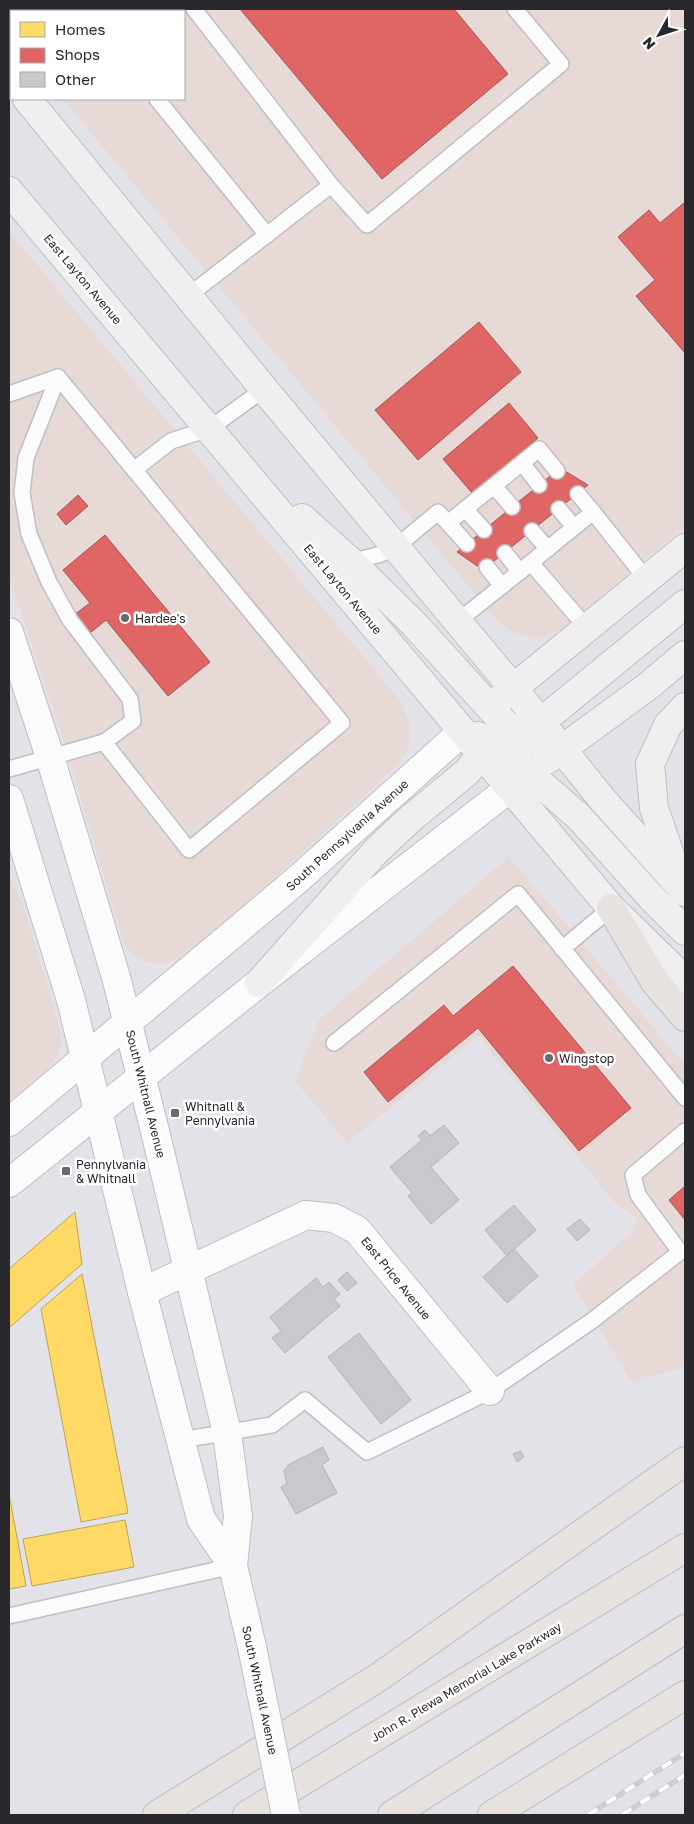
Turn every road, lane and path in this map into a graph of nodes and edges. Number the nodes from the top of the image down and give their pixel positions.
1 (194, 9) edge
2 (515, 9) edge
3 (28, 100) edge
4 (158, 100) edge
5 (332, 185) junction
6 (9, 191) edge
7 (267, 235) junction
8 (188, 296) junction
9 (58, 377) junction
10 (264, 389) junction
11 (9, 394) edge
12 (209, 429) junction
13 (232, 455) junction
14 (522, 463) junction
15 (134, 470) junction
16 (557, 470) dead end
17 (539, 485) dead end
18 (494, 486) junction
19 (578, 494) dead end
20 (512, 507) dead end
21 (465, 509) junction
22 (559, 509) dead end
23 (593, 512) junction
24 (448, 523) junction
25 (574, 527) junction
26 (484, 530) dead end
27 (532, 531) dead end
28 (466, 544) dead end
29 (396, 547) junction
30 (685, 548) edge
31 (548, 549) junction
32 (505, 553) dead end
33 (351, 562) junction
34 (487, 567) dead end
35 (526, 567) junction
36 (647, 580) junction
37 (502, 586) junction
38 (685, 604) edge
39 (458, 622) junction
40 (587, 628) junction
41 (9, 632) edge
42 (685, 655) edge
43 (513, 688) junction
44 (685, 707) edge
45 (462, 732) junction
46 (492, 732) junction
47 (104, 742) junction
48 (562, 748) junction
49 (524, 756) junction
50 (50, 757) junction
51 (9, 769) edge
52 (9, 799) edge
53 (684, 890) edge
54 (611, 908) junction
55 (685, 931) edge
56 (562, 949) junction
57 (685, 980) edge
58 (259, 983) junction
59 (685, 1017) edge
60 (128, 1022) junction
61 (334, 1043) dead end
62 (85, 1058) junction
63 (141, 1077) junction
64 (685, 1098) edge
65 (98, 1111) junction
66 (9, 1122) edge
67 (685, 1131) edge
68 (9, 1183) edge
69 (188, 1271) junction
70 (142, 1292) junction
71 (490, 1391) junction
72 (226, 1433) junction
73 (181, 1440) junction
74 (685, 1462) edge
75 (685, 1548) edge
76 (233, 1566) junction
77 (9, 1616) edge
78 (685, 1630) edge
79 (685, 1695) edge
80 (157, 1815) edge
81 (247, 1815) edge
82 (286, 1815) edge
83 (392, 1815) edge
84 (492, 1815) edge

1 - 5 lane
2 - 5 lane
3 - 8 main road, East Layton Avenue
4 - 7 lane
5 - 7 lane
6 - 12 main road, East Layton Avenue
7 - 8 lane
8 - 10 main road, East Layton Avenue
9 - 11 lane
9 - 15 lane
9 - 47 lane
10 - 12 lane
10 - 29 main road, East Layton Avenue
12 - 13 main road, East Layton Avenue
12 - 15 lane
13 - 33 main road
13 - 45 main road, East Layton Avenue
14 - 16 lane
14 - 17 lane
14 - 18 lane
15 - 47 lane
18 - 20 lane
18 - 21 lane
19 - 23 lane
21 - 24 lane
21 - 26 lane
22 - 25 lane
23 - 25 lane
23 - 36 lane
24 - 28 lane
24 - 29 lane
25 - 31 lane
27 - 31 lane
29 - 33 lane
29 - 39 main road, East Layton Avenue
30 - 36 main road, South Pennsylvania Avenue
31 - 35 lane
32 - 35 lane
33 - 46 main road
34 - 37 lane
35 - 37 lane
35 - 40 lane
36 - 40 main road, South Pennsylvania Avenue
37 - 39 lane
38 - 49 main road
39 - 43 main road, East Layton Avenue
40 - 43 main road, South Pennsylvania Avenue
41 - 50 street, South Whitnall Avenue
42 - 48 main road
43 - 46 main road, South Pennsylvania Avenue
43 - 49 main road, East Layton Avenue
44 - 53 main road
45 - 46 main road, East Layton Avenue
45 - 46 main road, South Pennsylvania Avenue
45 - 60 street, South Pennsylvania Avenue
46 - 49 main road, East Layton Avenue
46 - 49 main road
46 - 58 main road
47 - 50 lane
48 - 49 main road
48 - 49 main road, East Layton Avenue
48 - 53 main road, East Layton Avenue
49 - 54 main road, East Layton Avenue
49 - 55 main road
49 - 58 street
50 - 51 lane
50 - 60 street, South Whitnall Avenue
52 - 62 street, South Whitnall Avenue
54 - 56 lane
54 - 57 main road, East Layton Avenue
54 - 59 main road
56 - 61 lane
56 - 64 lane
58 - 63 street
60 - 62 street, South Pennsylvania Avenue
60 - 63 street, South Whitnall Avenue
62 - 65 street, South Whitnall Avenue
62 - 66 street, South Pennsylvania Avenue
63 - 65 street
63 - 69 street, South Whitnall Avenue
65 - 68 street
65 - 70 street, South Whitnall Avenue
67 - 71 lane
69 - 70 street, East Price Avenue
69 - 71 street, East Price Avenue
69 - 72 street, South Whitnall Avenue
70 - 73 street, South Whitnall Avenue
71 - 72 lane
72 - 73 lane
72 - 76 street, South Whitnall Avenue
73 - 76 street, South Whitnall Avenue
74 - 80 main road
75 - 81 main road, John R. Plewa Memorial Lake Parkway
76 - 77 lane
76 - 82 street, South Whitnall Avenue, bridge
78 - 83 main road
79 - 84 main road

